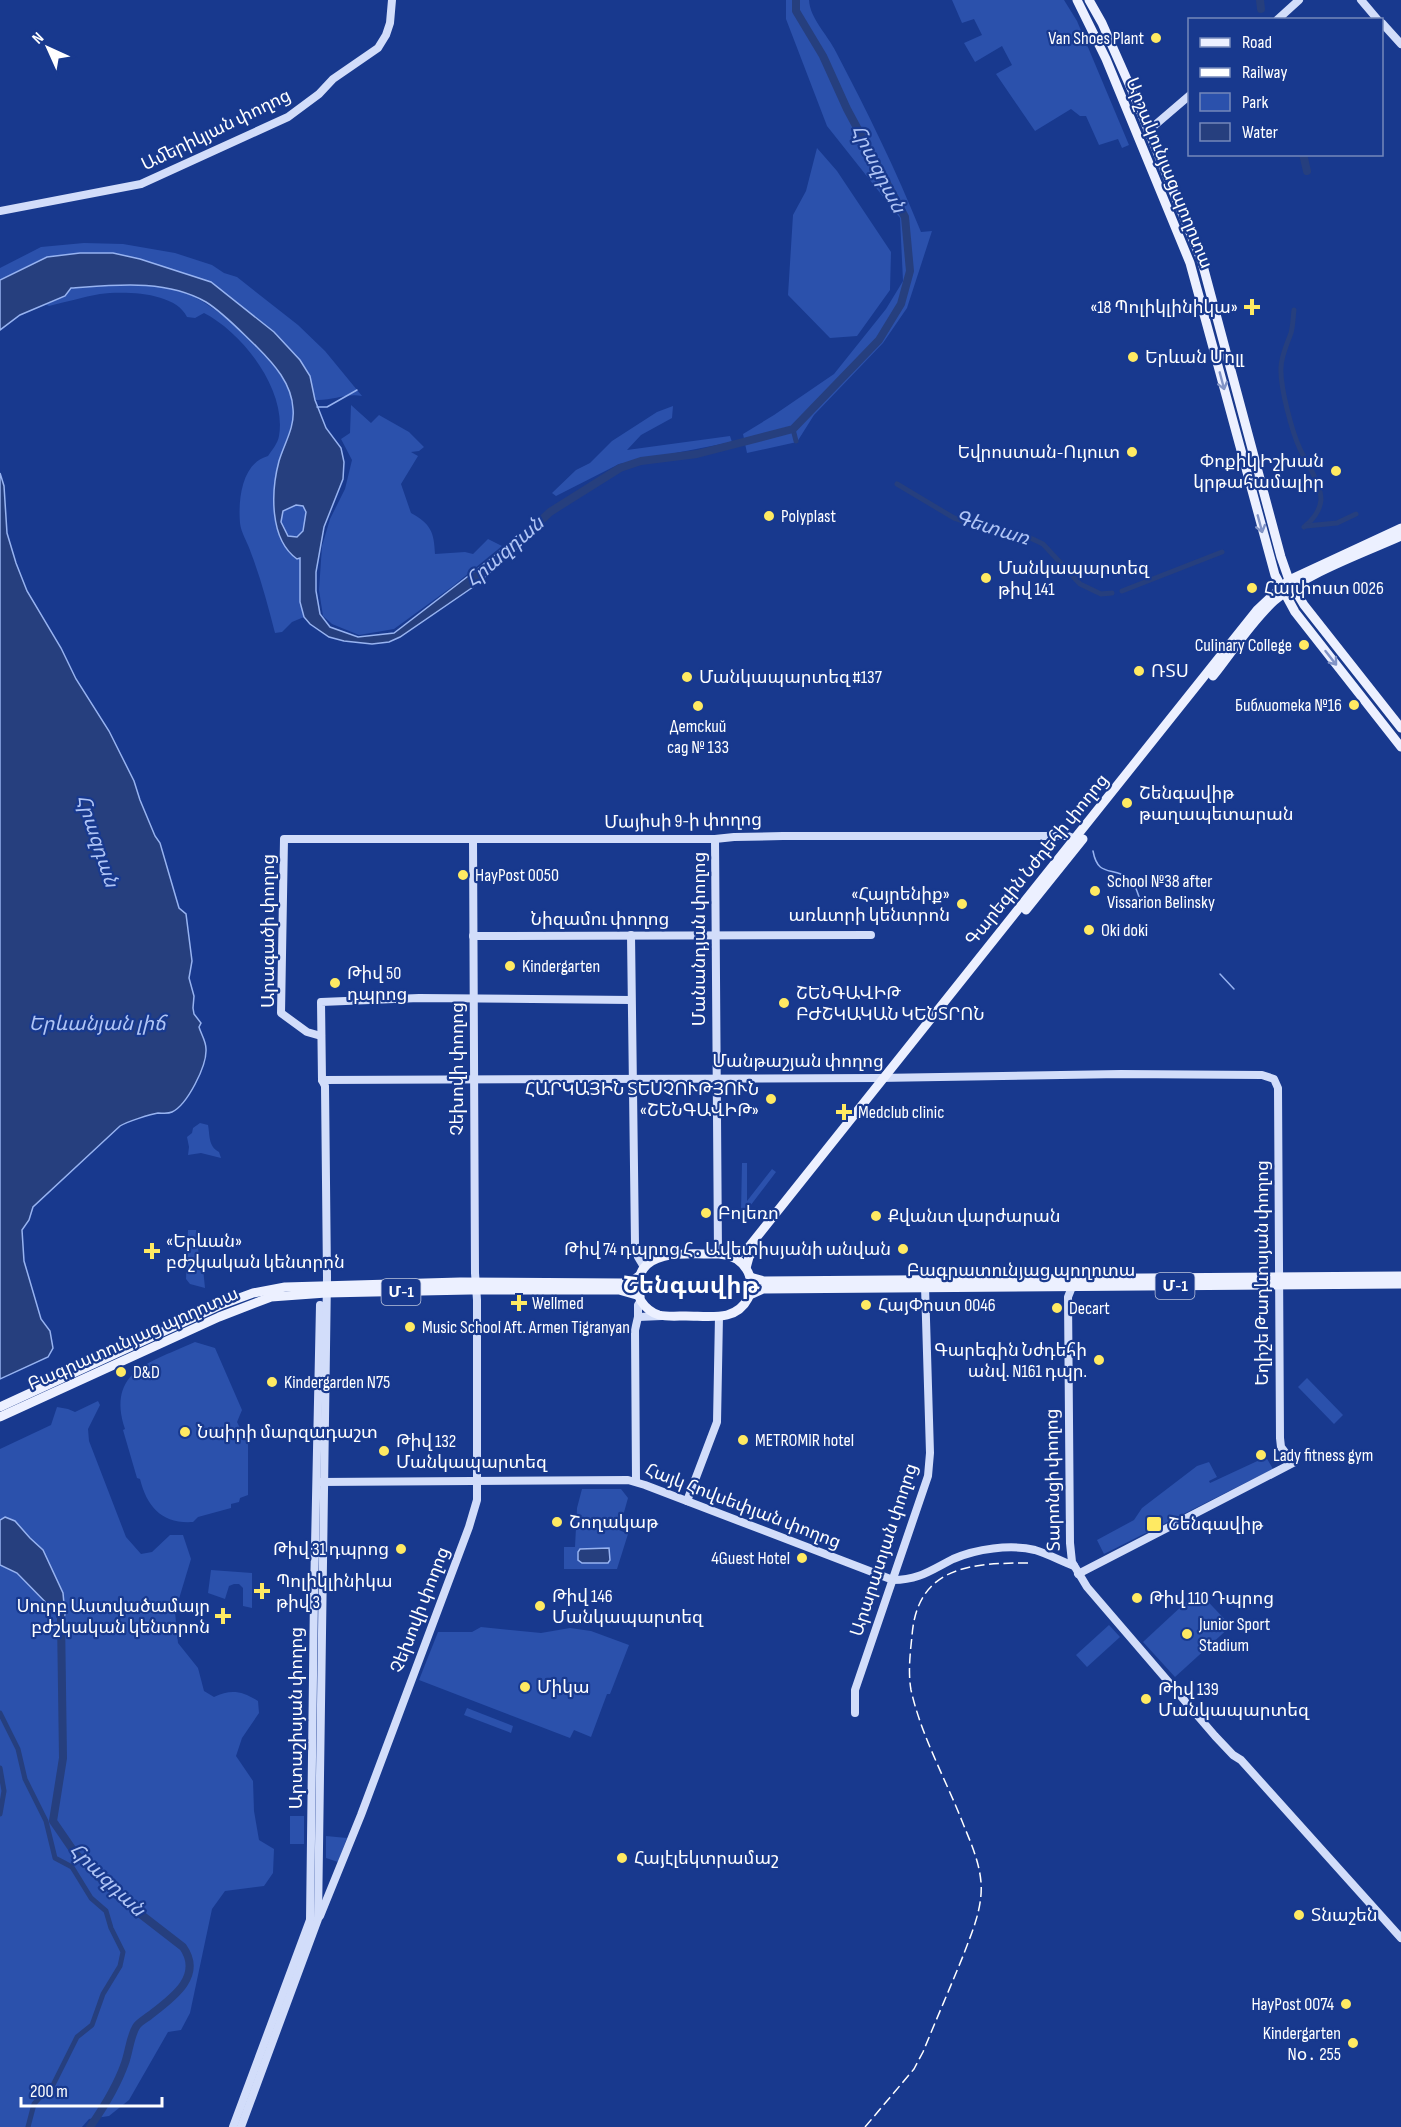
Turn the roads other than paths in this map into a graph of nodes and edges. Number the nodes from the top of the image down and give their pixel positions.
1 (392, 0) edge
2 (1077, 0) edge
3 (1089, 0) edge
4 (1299, 0) edge
5 (1361, 0) edge
6 (1279, 18) edge
7 (1376, 18) edge
8 (1383, 24) edge
9 (1401, 44) edge
10 (1188, 97) edge
11 (1148, 131) junction
12 (1169, 182) junction
13 (1159, 186) junction
14 (1178, 202) junction
15 (1168, 207) junction
16 (0, 212) edge
17 (1251, 444) junction
18 (1240, 447) junction
19 (1401, 528) edge
20 (1401, 536) edge
21 (1291, 583) junction
22 (1282, 590) junction
23 (1376, 697) junction
24 (1367, 703) junction
25 (1386, 710) junction
26 (1378, 717) junction
27 (1401, 728) edge
28 (1401, 747) edge
29 (284, 839) joint
30 (473, 839) junction
31 (715, 839) junction
32 (1078, 840) junction
33 (871, 934) dead end
34 (631, 935) junction
35 (715, 935) junction
36 (473, 936) junction
37 (473, 998) junction
38 (631, 1000) junction
39 (321, 1036) junction
40 (716, 1078) junction
41 (888, 1078) junction
42 (474, 1079) junction
43 (633, 1079) junction
44 (1274, 1079) joint
45 (322, 1080) junction
46 (637, 1253) junction
47 (718, 1254) junction
48 (733, 1257) junction
49 (655, 1258) junction
50 (642, 1271) junction
51 (748, 1272) junction
52 (1401, 1276) edge
53 (1279, 1282) junction
54 (1073, 1283) junction
55 (1401, 1284) edge
56 (925, 1286) junction
57 (323, 1289) junction
58 (476, 1291) junction
59 (750, 1295) junction
60 (640, 1299) junction
61 (662, 1316) junction
62 (719, 1316) junction
63 (638, 1317) junction
64 (81, 1375) junction
65 (0, 1407) edge
66 (0, 1417) edge
67 (477, 1481) junction
68 (636, 1481) junction
69 (321, 1482) junction
70 (687, 1500) junction
71 (1076, 1570) junction
72 (893, 1580) junction
73 (855, 1713) dead end
74 (318, 1868) junction
75 (334, 1874) junction
76 (315, 1903) junction
77 (318, 1919) junction
78 (1401, 1938) edge
79 (233, 2127) edge
80 (242, 2127) edge

1 - 16 street, Ամերիկյան փողոց
2 - 13 main road, Արշակունյաց պողոտա
3 - 11 main road, Արշակունյաց պողոտա
4 - 6 street
5 - 7 street
8 - 9 street
10 - 11 street
11 - 12 main road, Արշակունյաց պողոտա
12 - 13 main road
12 - 14 main road, Արշակունյաց պողոտա
13 - 15 main road, Արշակունյաց պողոտա
14 - 15 main road
14 - 17 main road, Արշակունյաց պողոտա
15 -> 18 main road, Արշակունյաց պողոտա
17 - 18 main road
17 - 21 main road, Արշակունյաց պողոտա
18 -> 22 main road, Արշակունյաց պողոտա
19 - 21 main road, Գարեգին Նժդեհի փողոց
20 - 21 main road, Գարեգին Նժդեհի փողոց
21 - 22 main road, Գարեգին Նժդեհի փողոց
21 - 23 main road, Արշակունյաց պողոտա
22 -> 24 main road, Արշակունյաց պողոտա
22 - 32 main road, Գարեգին Նժդեհի փողոց
23 - 24 main road
23 - 25 main road, Արշակունյաց պողոտա
24 - 26 main road, Արշակունյաց պողոտա
25 - 26 main road
25 - 27 main road, Արշակունյաց պողոտա
26 - 28 main road, Արշակունյաց պողոտա
29 - 30 street, Մայիսի 9-ի փողոց
29 - 39 street, Արագածի փողոց
30 - 31 street, Մայիսի 9-ի փողոց
30 - 36 street, Չեխովի փողոց
31 - 32 street, Մայիսի 9-ի փողոց
31 - 35 street, Մանանդյան փողոց
32 - 41 main road, Գարեգին Նժդեհի փողոց
33 - 35 street, Նիզամու փողոց
34 - 35 street, Նիզամու փողոց
34 - 36 street, Նիզամու փողոց
34 - 38 street
35 - 40 street, Մանանդյան փողոց
36 - 37 street, Չեխովի փողոց
37 - 38 street
37 - 39 street, Արտաշիսյան փողոց
37 - 42 street, Չեխովի փողոց
38 - 43 street
39 - 45 street, Արտաշիսյան փողոց
40 - 41 street, Մանթաշյան փողոց
40 - 43 street, Մանթաշյան փողոց
40 - 47 street, Մանանդյան փողոց
41 - 44 street, Մանթաշյան փողոց
41 - 48 main road, Գարեգին Նժդեհի փողոց
41 - 51 main road, Գարեգին Նժդեհի փողոց
42 - 43 street, Մանթաշյան փողոց
42 - 45 street, Մանթաշյան փողոց
42 - 58 street, Չեխովի փողոց
43 - 46 street
44 - 53 street, Եղիշե Թադևոսյան փողոց
45 - 57 street, Արտաշիսյան փողոց
46 - 49 street
46 - 50 street
47 - 48 main road
47 - 49 main road
48 - 51 main road
49 - 50 main road
50 - 58 main road, Բագրատունյաց պողոտա / Մ-1
50 - 60 main road
51 - 54 main road, Բագրատունյաց պողոտա / Մ-1
51 - 59 main road
52 - 53 main road, Բագրատունյաց պողոտա / Մ-1
53 - 54 main road, Բագրատունյաց պողոտա / Մ-1
53 - 55 main road, Բագրատունյաց պողոտա / Մ-1
53 - 71 street, Եղիշե Թադևոսյան փողոց
54 - 56 main road, Բագրատունյաց պողոտա / Մ-1
54 - 71 street, Տարոնցի փողոց
56 - 59 main road, Բագրատունյաց պողոտա / Մ-1
56 - 72 street, Արարատյան փողոց
57 - 58 main road, Բագրատունյաց պողոտա / Մ-1
57 - 64 main road, Բագրատունյաց պողոտա / Մ-1
57 - 69 street, Արտաշիսյան փողոց
58 - 60 main road, Բագրատունյաց պողոտա / Մ-1
58 - 67 street, Չեխովի փողոց
59 - 62 main road
60 - 61 main road
60 - 63 street
61 - 62 main road
61 - 63 street
62 - 70 street
63 - 68 street
64 - 65 main road, Բագրատունյաց պողոտա / Մ-1
64 - 66 main road, Բագրատունյաց պողոտա / Մ-1
67 - 68 street, Հայկ Հովսեփյան փողոց
67 - 69 street, Հայկ Հովսեփյան փողոց
67 - 75 street, Չեխովի փողոց
67 - 77 street, Չեխովի փողոց
68 - 70 street, Հայկ Հովսեփյան փողոց
69 - 74 street, Արտաշիսյան փողոց
69 - 76 street, Արտաշիսյան փողոց
70 - 72 street, Հայկ Հովսեփյան փողոց
71 - 72 street
71 - 78 street, Տարոնցի փողոց
72 - 73 street, Արարատյան փողոց
74 - 75 street
74 - 76 street, Արտաշիսյան փողոց
75 - 76 street, Չեխովի փողոց
76 - 77 street, Արտաշիսյան փողոց
76 - 79 street, Արտաշիսյան փողոց
77 - 80 street, Արտաշիսյան փողոց

